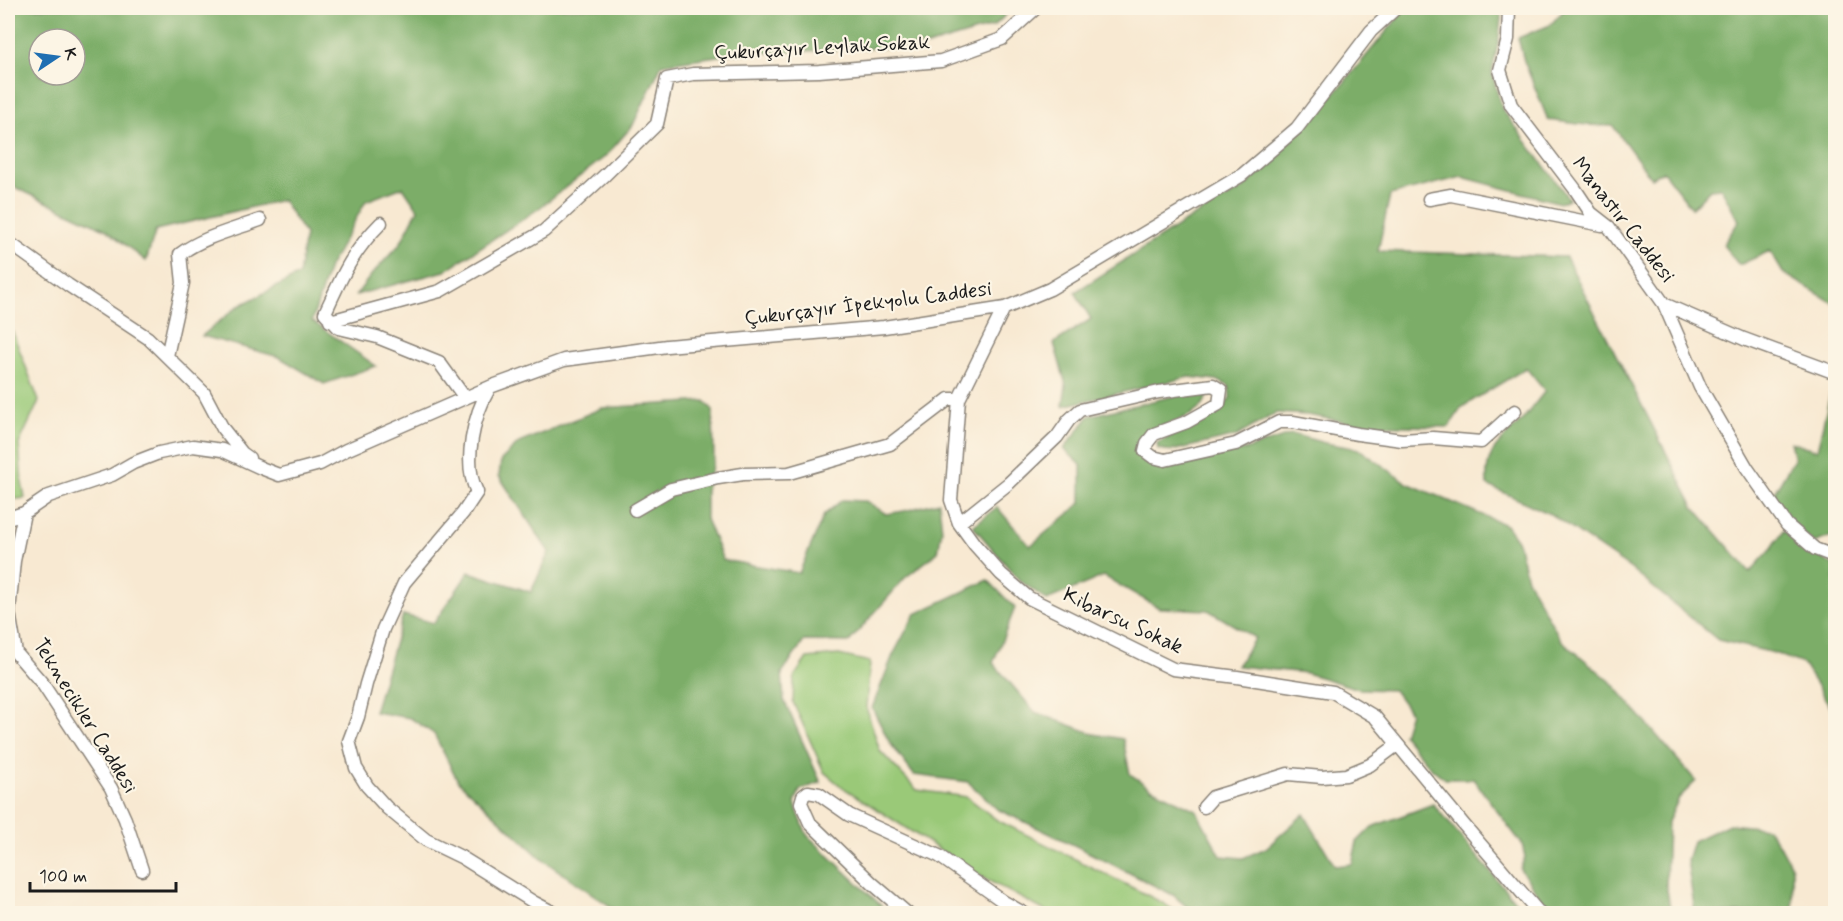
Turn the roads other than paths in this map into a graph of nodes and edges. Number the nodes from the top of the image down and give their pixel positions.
1 (1036, 8) edge
2 (1396, 8) edge
3 (1509, 8) edge
4 (1429, 199) dead end
5 (260, 220) dead end
6 (381, 224) dead end
7 (1609, 227) junction
8 (8, 242) edge
9 (1664, 304) junction
10 (1004, 308) junction
11 (330, 321) junction
12 (167, 356) junction
13 (1836, 373) edge
14 (490, 387) junction
15 (465, 398) junction
16 (959, 399) junction
17 (1515, 411) dead end
18 (261, 468) junction
19 (635, 510) dead end
20 (24, 513) junction
21 (8, 518) edge
22 (959, 523) junction
23 (1836, 557) edge
24 (1397, 745) junction
25 (1203, 807) dead end
26 (142, 870) dead end
27 (556, 914) edge
28 (908, 914) edge
29 (1025, 914) edge
30 (1540, 914) edge

1 - 11 street, Çukurçayır Leylak Sokak
2 - 10 street, Çukurçayır İpekyolu Caddesi
3 - 7 street, Manastır Caddesi
4 - 7 street
5 - 12 street
6 - 11 street
7 - 9 street, Manastır Caddesi
8 - 12 street
9 - 13 street
9 - 23 street, Manastır Caddesi
10 - 14 street, Çukurçayır İpekyolu Caddesi
10 - 16 street, Kibarsu Sokak
11 - 15 street
12 - 18 street
14 - 15 street, Çukurçayır İpekyolu Caddesi
14 - 27 street
15 - 18 street, Çukurçayır İpekyolu Caddesi
16 - 19 street
16 - 22 street, Kibarsu Sokak
17 - 22 street
18 - 20 street
20 - 21 street
20 - 26 street, Teknecikler Caddesi
22 - 24 street, Kibarsu Sokak
24 - 25 street
24 - 30 street, Kibarsu Sokak
28 - 29 street

